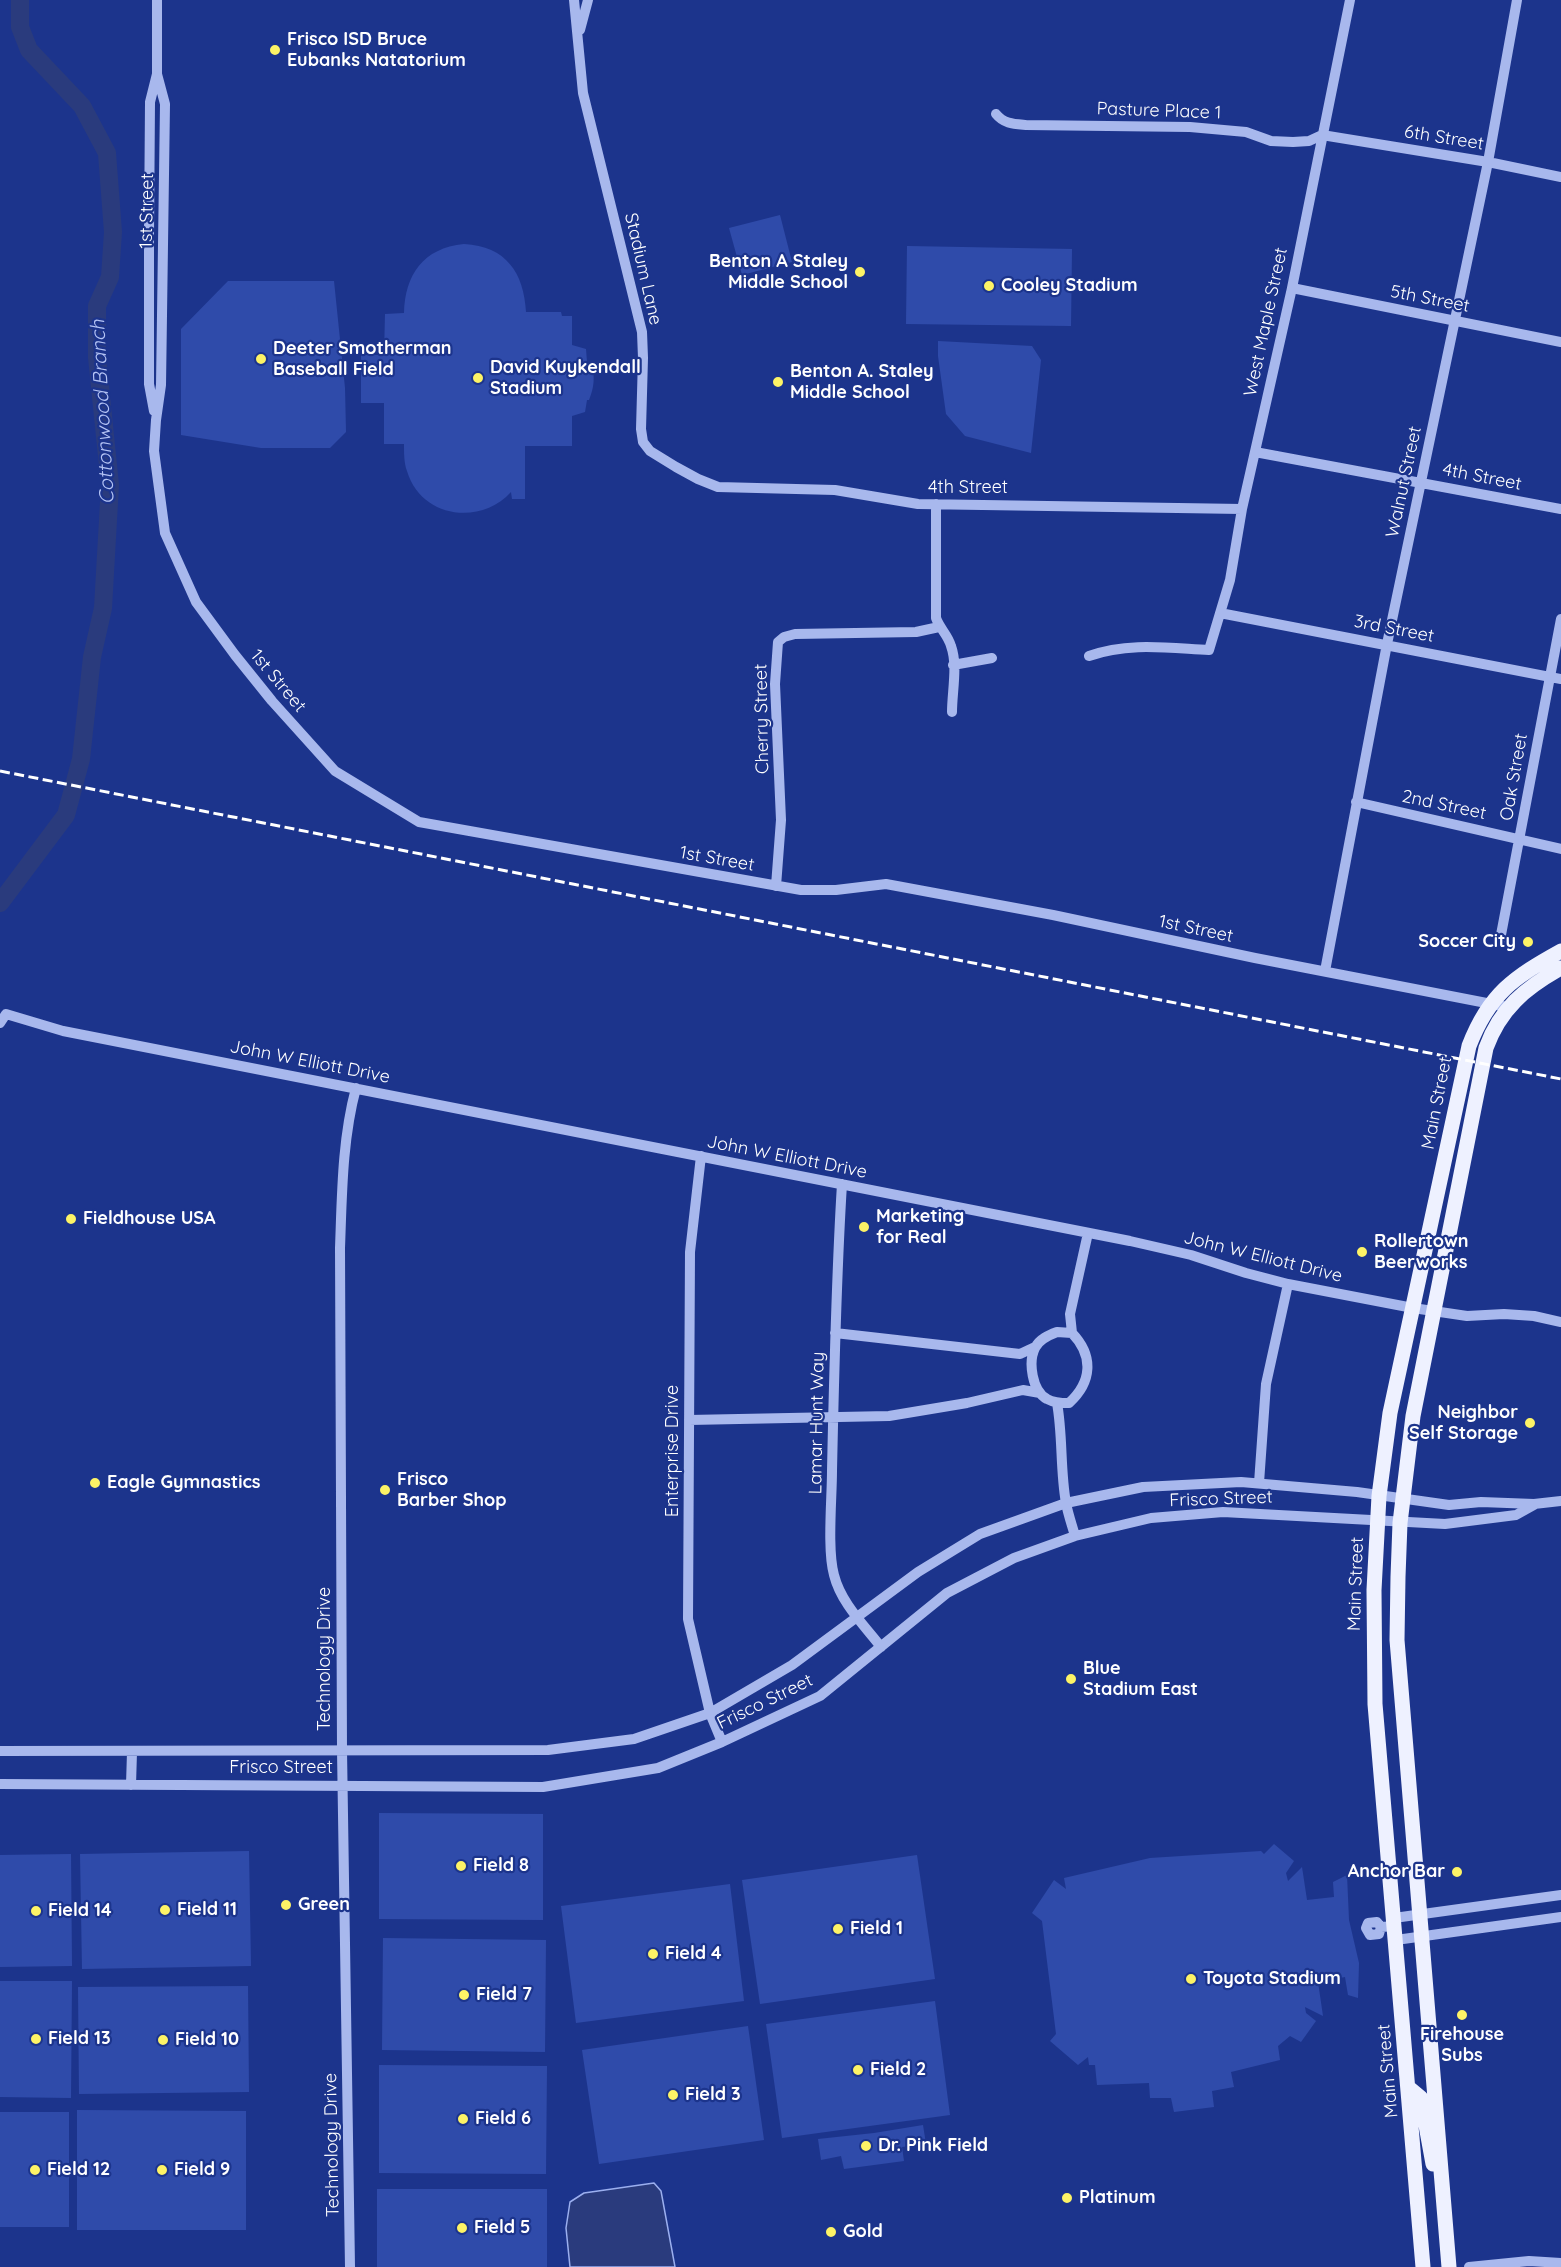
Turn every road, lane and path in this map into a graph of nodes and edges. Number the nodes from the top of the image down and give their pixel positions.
1 (157, 0) edge
2 (574, 0) edge
3 (588, 0) edge
4 (1350, 0) edge
5 (1517, 0) edge
6 (578, 39) junction
7 (157, 75) junction
8 (996, 114) dead end
9 (1322, 135) junction
10 (1488, 162) junction
11 (1561, 177) edge
12 (149, 233) junction
13 (163, 233) junction
14 (1292, 288) junction
15 (1454, 321) junction
16 (1561, 342) edge
17 (156, 420) junction
18 (1255, 452) junction
19 (698, 479) joint
20 (1421, 483) junction
21 (936, 504) junction
22 (1242, 509) junction
23 (1561, 509) edge
24 (1220, 613) junction
25 (1561, 619) edge
26 (939, 627) junction
27 (1387, 644) junction
28 (1089, 656) dead end
29 (992, 658) dead end
30 (953, 665) junction
31 (1555, 678) edge
32 (952, 712) dead end
33 (1356, 802) junction
34 (1520, 838) junction
35 (1561, 849) edge
36 (776, 886) junction
37 (1500, 940) dead end
38 (1561, 951) edge
39 (1561, 968) edge
40 (1325, 971) junction
41 (1490, 1004) junction
42 (1507, 1007) junction
43 (3, 1019) edge
44 (356, 1088) junction
45 (701, 1156) junction
46 (842, 1184) junction
47 (1088, 1233) junction
48 (1288, 1284) junction
49 (1413, 1308) junction
50 (1432, 1311) junction
51 (1070, 1314) junction
52 (1561, 1322) edge
53 (835, 1332) junction
54 (1057, 1332) junction
55 (1072, 1333) junction
56 (1035, 1347) junction
57 (1020, 1354) junction
58 (1032, 1367) junction
59 (1034, 1379) junction
60 (1023, 1390) junction
61 (1040, 1393) junction
62 (1057, 1403) junction
63 (1070, 1403) junction
64 (833, 1418) junction
65 (689, 1420) junction
66 (1062, 1429) junction
67 (1259, 1483) junction
68 (1379, 1496) junction
69 (1402, 1499) junction
70 (1561, 1501) edge
71 (1066, 1503) junction
72 (1534, 1504) junction
73 (1377, 1521) junction
74 (1400, 1523) junction
75 (1075, 1536) junction
76 (858, 1617) junction
77 (881, 1647) junction
78 (710, 1713) junction
79 (722, 1742) junction
80 (342, 1750) junction
81 (0, 1751) edge
82 (132, 1752) junction
83 (0, 1784) edge
84 (131, 1785) junction
85 (342, 1785) junction
86 (1561, 1894) edge
87 (1419, 1914) junction
88 (1561, 1917) edge
89 (1391, 1928) junction
90 (1365, 1929) dead end
91 (1421, 1936) junction
92 (1409, 2088) junction
93 (1444, 2199) junction
94 (1561, 2263) edge
95 (350, 2267) edge
96 (1423, 2267) edge
97 (1449, 2267) edge
98 (1469, 2267) edge

1 - 7 street, 1st Street
2 - 6 street, Stadium Lane
3 - 6 street, Stadium Lane
4 - 9 street, West Maple Street
5 - 10 street, Walnut Street
6 - 19 street, Stadium Lane
7 - 12 street, 1st Street
7 - 13 street, 1st Street
8 - 9 street, Pasture Place 1
9 - 10 street, 6th Street
9 - 14 street, West Maple Street
10 - 11 street, 6th Street
10 - 15 street, Walnut Street
12 - 13 street
12 - 17 street, 1st Street
13 - 17 street, 1st Street
14 - 15 street, 5th Street
14 - 18 street, West Maple Street
15 - 16 street, 5th Street
15 - 20 street, Walnut Street
17 - 36 street, 1st Street
18 - 20 street, 4th Street
18 - 22 street, West Maple Street
19 - 21 street, 4th Street
20 - 23 street, 4th Street
20 - 27 street, Walnut Street
21 - 22 street, 4th Street
21 - 26 street
22 - 24 street, West Maple Street
24 - 27 street, 3rd Street
24 - 28 street, West Maple Street
25 - 31 street, Oak Street
26 - 30 street
26 - 36 street, Cherry Street
27 - 31 street, 3rd Street
27 - 33 street, Walnut Street
29 - 30 street
30 - 32 street
31 - 34 street, Oak Street
33 - 34 street, 2nd Street
33 - 40 street, Walnut Street
34 - 35 street, 2nd Street
34 - 37 street, Oak Street
36 - 40 street, 1st Street
38 - 41 main road, Main Street
39 - 42 main road, Main Street
40 - 41 street, 1st Street
41 - 42 street, 1st Street
41 - 49 main road, Main Street
42 - 50 main road, Main Street
43 - 44 street, John W Elliott Drive
44 - 45 street, John W Elliott Drive
44 - 80 street, Technology Drive
45 - 46 street, John W Elliott Drive
45 - 65 street, Enterprise Drive
46 - 47 street, John W Elliott Drive
46 - 53 street, Lamar Hunt Way
47 - 48 street, John W Elliott Drive
47 - 51 street
48 - 49 street, John W Elliott Drive
48 - 67 street
49 - 50 street, John W Elliott Drive
49 - 68 main road, Main Street
50 - 52 street, John W Elliott Drive
50 - 69 main road, Main Street
51 - 54 street
51 - 55 street
53 - 57 street
53 - 64 street, Lamar Hunt Way
54 - 55 street
54 - 56 street
55 - 63 street
56 - 57 street
56 - 58 street
57 - 58 street
58 - 59 street
59 - 60 street
59 - 61 street
60 - 61 street
60 - 64 street
61 - 62 street
62 - 63 street
62 - 66 street
63 - 66 street
64 - 65 street
64 - 76 street, Lamar Hunt Way
65 - 78 street, Enterprise Drive
66 - 71 street
67 - 68 street, Frisco Street
67 - 71 street, Frisco Street
68 - 69 street, Frisco Street
68 - 73 main road, Main Street
69 - 72 street, Frisco Street
69 - 74 main road, Main Street
70 - 72 street, Frisco Street
71 - 75 street
71 - 76 street, Frisco Street
72 - 74 street, Frisco Street
73 - 74 street, Frisco Street
73 - 75 street, Frisco Street
73 - 89 main road, Main Street
74 - 87 main road, Main Street
75 - 77 street, Frisco Street
76 - 77 street, Lamar Hunt Way
76 - 78 street, Frisco Street
77 - 79 street, Frisco Street
78 - 79 street, Enterprise Drive
78 - 80 street, Frisco Street
79 - 85 street, Frisco Street
80 - 82 street, Frisco Street
80 - 85 street, Technology Drive
81 - 82 street, Frisco Street
82 - 84 street
83 - 84 street, Frisco Street
84 - 85 street, Frisco Street
85 - 95 street, Technology Drive
86 - 87 street
87 - 89 street
87 - 91 main road, Main Street
88 - 91 street
89 - 90 street
89 - 91 street
89 - 92 main road, Main Street
91 - 93 main road, Main Street
92 - 93 main road
92 - 96 main road, Main Street
93 - 97 main road, Main Street
94 - 98 street

